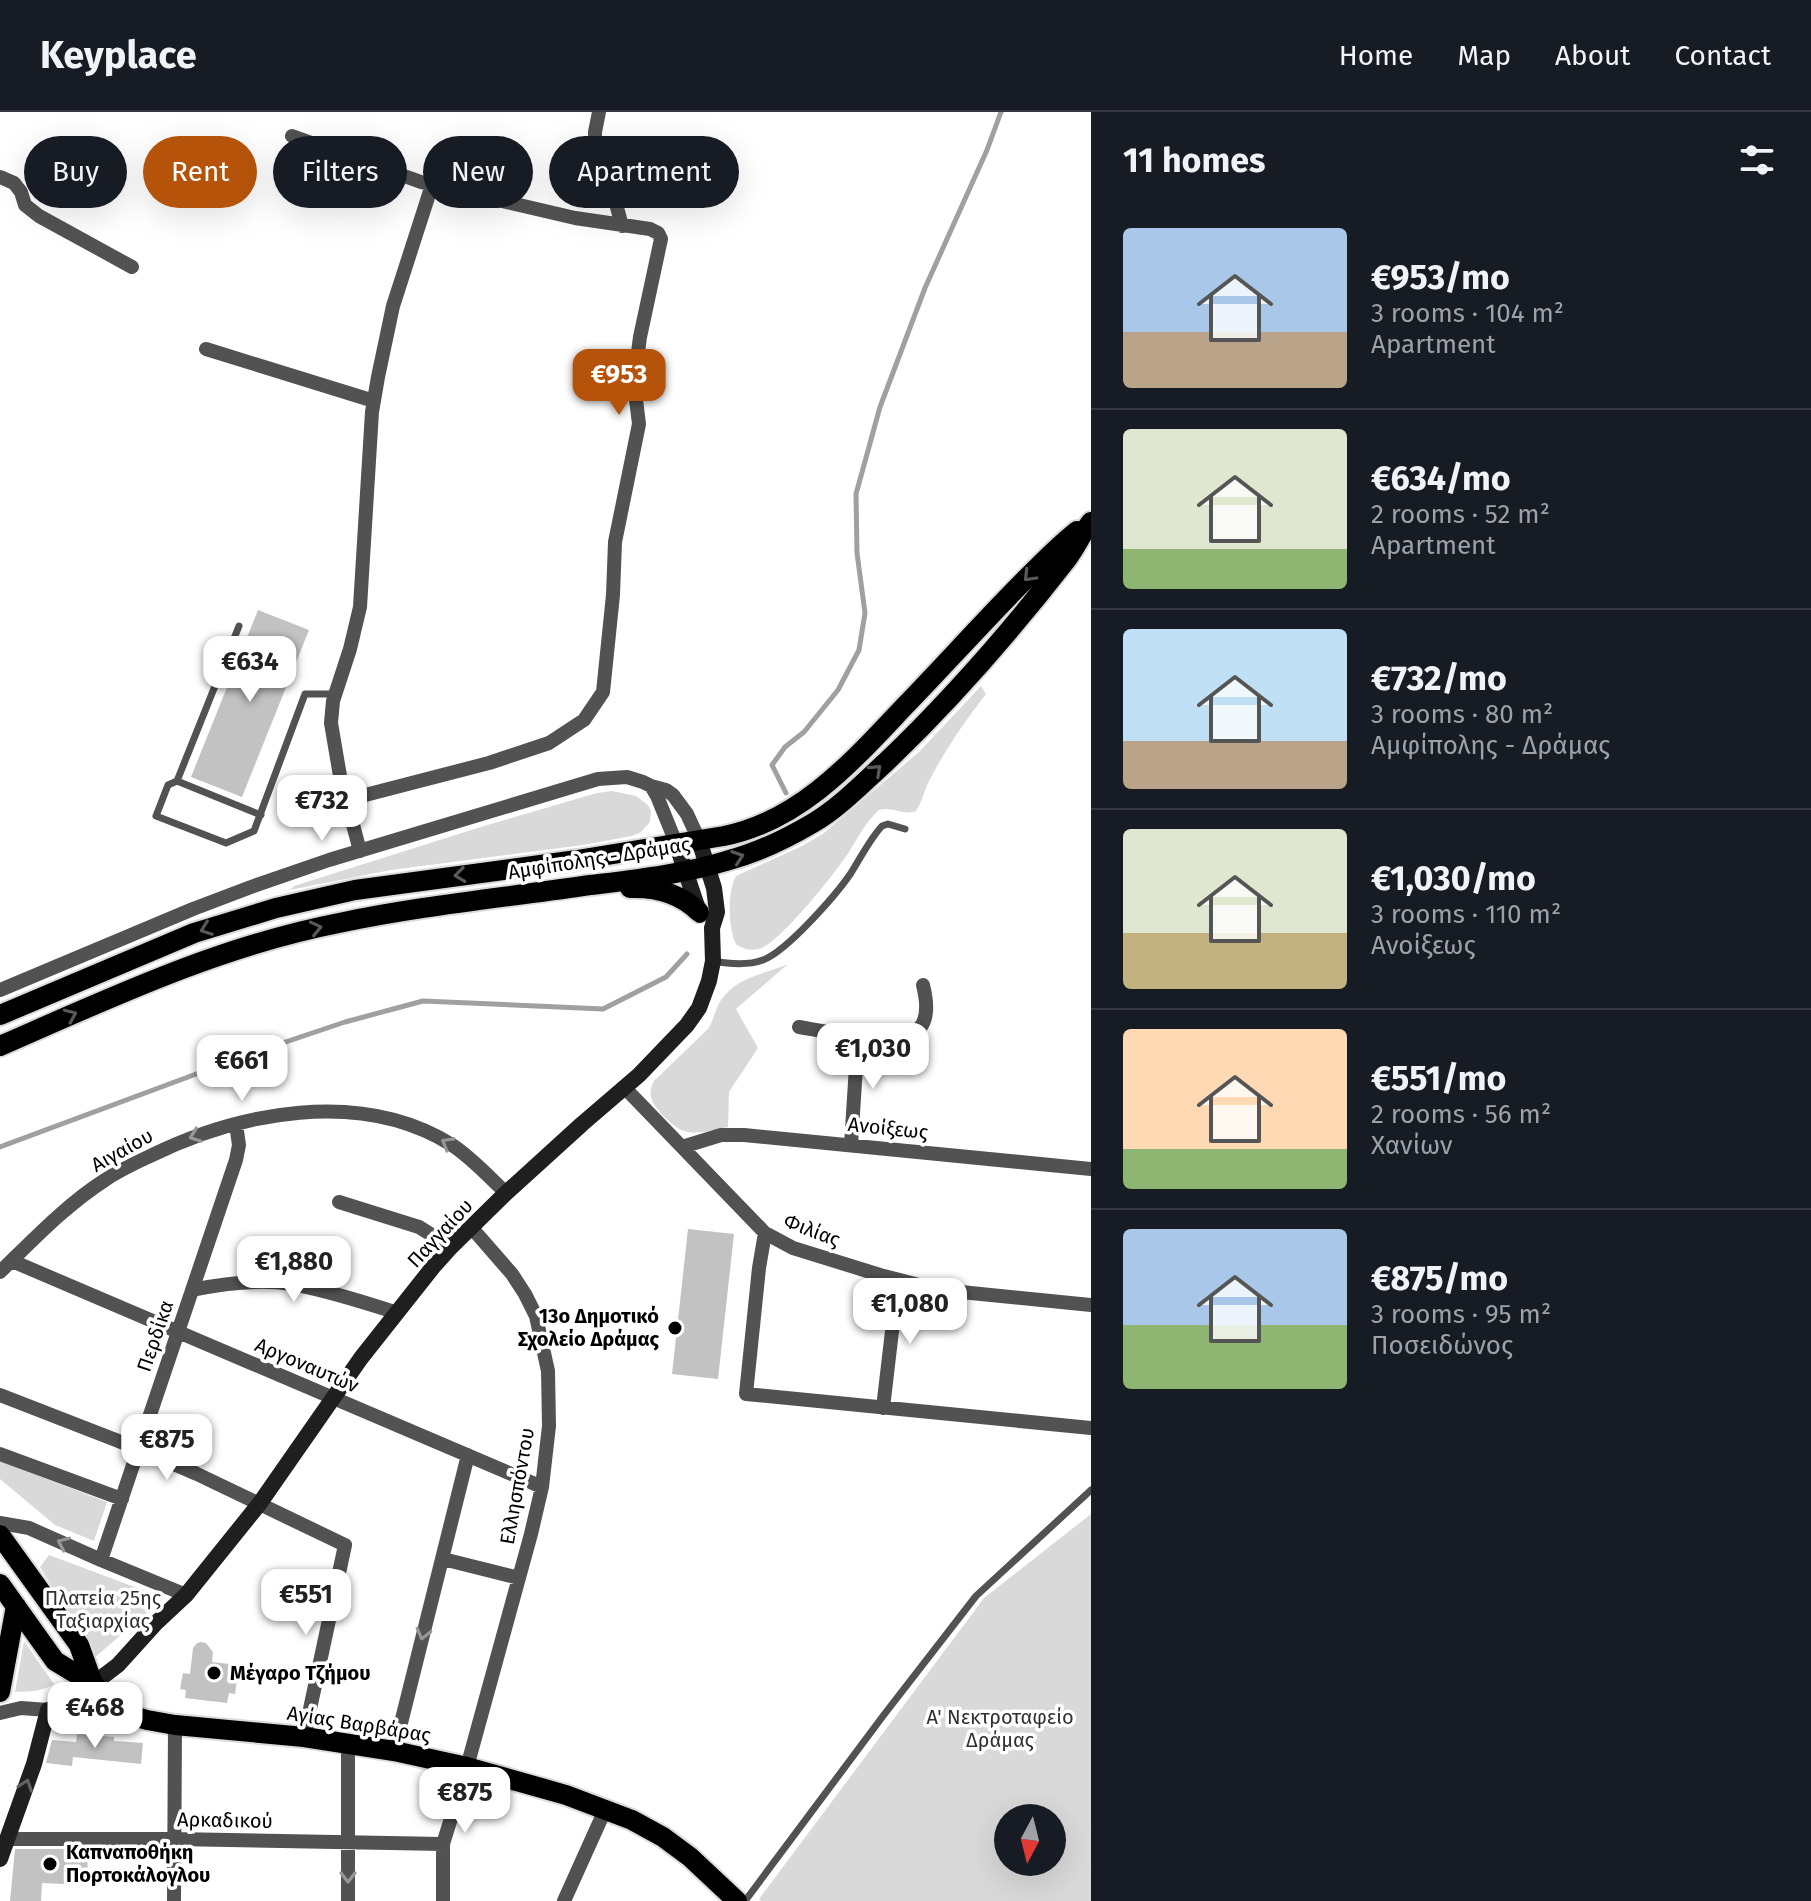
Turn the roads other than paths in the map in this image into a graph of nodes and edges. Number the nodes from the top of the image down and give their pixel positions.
1 (599, 112) edge
2 (0, 177) edge
3 (425, 208) edge
4 (532, 208) edge
5 (622, 226) junction
6 (132, 267) dead end
7 (206, 349) dead end
8 (374, 401) junction
9 (1090, 524) edge
10 (239, 626) dead end
11 (335, 694) junction
12 (177, 781) junction
13 (651, 786) junction
14 (346, 800) junction
15 (261, 815) junction
16 (905, 829) dead end
17 (699, 840) junction
18 (676, 843) junction
19 (360, 851) junction
20 (708, 866) junction
21 (685, 870) junction
22 (522, 894) junction
23 (705, 920) junction
24 (713, 955) junction
25 (923, 985) dead end
26 (0, 990) edge
27 (0, 1015) edge
28 (799, 1027) dead end
29 (858, 1035) junction
30 (0, 1046) edge
31 (624, 1087) junction
32 (236, 1124) junction
33 (851, 1145) junction
34 (682, 1147) junction
35 (1091, 1169) edge
36 (506, 1193) junction
37 (339, 1202) dead end
38 (471, 1227) junction
39 (765, 1233) junction
40 (451, 1247) junction
41 (12, 1261) junction
42 (0, 1272) edge
43 (898, 1280) junction
44 (192, 1290) junction
45 (1091, 1305) edge
46 (395, 1312) junction
47 (178, 1331) junction
48 (0, 1395) edge
49 (333, 1398) junction
50 (883, 1408) junction
51 (1091, 1428) edge
52 (139, 1449) junction
53 (0, 1454) edge
54 (468, 1455) junction
55 (542, 1487) junction
56 (1091, 1490) edge
57 (122, 1499) junction
58 (260, 1503) junction
59 (0, 1523) edge
60 (0, 1535) edge
61 (443, 1559) junction
62 (101, 1560) junction
63 (519, 1578) junction
64 (0, 1584) edge
65 (186, 1595) junction
66 (16, 1606) junction
67 (93, 1684) junction
68 (0, 1692) edge
69 (48, 1710) junction
70 (0, 1713) edge
71 (175, 1725) junction
72 (304, 1737) junction
73 (348, 1743) junction
74 (394, 1751) junction
75 (467, 1767) junction
76 (605, 1810) junction
77 (7, 1839) junction
78 (174, 1839) junction
79 (348, 1842) junction
80 (443, 1844) junction
81 (0, 1859) edge
82 (174, 1901) edge
83 (348, 1901) edge
84 (443, 1901) edge
85 (564, 1901) edge
86 (737, 1901) edge
87 (745, 1901) edge

1 - 5 street
2 - 6 street
3 - 8 street
4 - 5 street
5 - 14 street
7 - 8 street
8 - 11 street
9 -> 17 main road, Αμφίπολης - Δράμας
20 -> 9 main road, Αμφίπολης - Δράμας
10 - 12 lane
11 - 14 street
11 - 15 lane
12 - 15 lane
12 - 15 lane
13 - 17 street
13 - 18 street
13 - 19 street
14 - 19 street
16 - 24 lane
17 - 18 main road, Αμφίπολης - Δράμας
17 - 20 main road
18 - 21 main road
18 -> 27 main road, Αμφίπολης - Δράμας
19 - 26 street
20 - 21 main road, Αμφίπολης - Δράμας
20 - 23 main road
21 - 22 main road, Αμφίπολης - Δράμας
21 - 23 main road
22 - 23 main road
30 -> 22 main road, Αμφίπολης - Δράμας
23 - 24 main road, Παγγαίου
24 - 31 main road, Παγγαίου
25 - 29 street
28 - 29 street
29 - 33 street
31 - 34 street, Φιλίας
31 - 36 main road, Παγγαίου
36 -> 32 street, Αιγαίου
32 -> 41 street, Αιγαίου
32 - 44 street, Περδίκα
33 - 34 street, Ανοίξεως
33 - 35 street, Ανοίξεως
34 - 39 street, Φιλίας
36 - 38 main road, Παγγαίου
37 - 40 street
38 - 40 main road, Παγγαίου
38 - 55 street, Ελλησπόντου
39 - 43 street, Φιλίας
39 - 50 street
40 - 46 main road, Παγγαίου
41 - 42 street, Αιγαίου
41 - 47 street, Αργοναυτών
43 - 45 street, Φιλίας
43 - 50 street
44 - 46 street
44 - 47 street, Περδίκα
46 - 49 main road, Παγγαίου
47 - 49 street, Αργοναυτών
47 - 52 street, Περδίκα
48 - 52 street
49 - 54 street, Αργοναυτών
49 - 58 main road, Παγγαίου
50 - 51 street
52 - 57 street, Περδίκα
52 - 58 street
53 - 57 street
54 - 55 street, Αργοναυτών
54 - 61 street
55 - 63 street, Ελλησπόντου
56 - 87 lane
57 - 62 street, Περδίκα
58 - 65 main road, Παγγαίου
58 - 72 street
62 -> 59 street
60 - 67 main road
61 - 63 street
61 -> 74 street
62 - 65 street
63 - 75 street, Ελλησπόντου
64 - 66 main road
65 - 67 main road, Παγγαίου
66 - 67 main road
66 - 68 main road
67 - 69 main road
67 - 71 main road, Αγίας Βαρβάρας
69 - 70 street
77 -> 69 main road
71 - 72 main road, Αγίας Βαρβάρας
71 - 78 street
72 - 73 main road, Αγίας Βαρβάρας
73 - 74 main road, Αγίας Βαρβάρας
73 - 79 street
74 - 75 main road, Αγίας Βαρβάρας
75 - 76 main road, Αγίας Βαρβάρας
75 - 80 street, Ελλησπόντου
76 - 85 street
76 - 86 main road, Αγίας Βαρβάρας
77 - 78 street, Αρκαδικού
77 - 81 main road
78 - 79 street, Αρκαδικού
78 - 82 street
79 - 80 street, Αρκαδικού
79 -> 83 street
80 - 84 street, Ελλησπόντου

